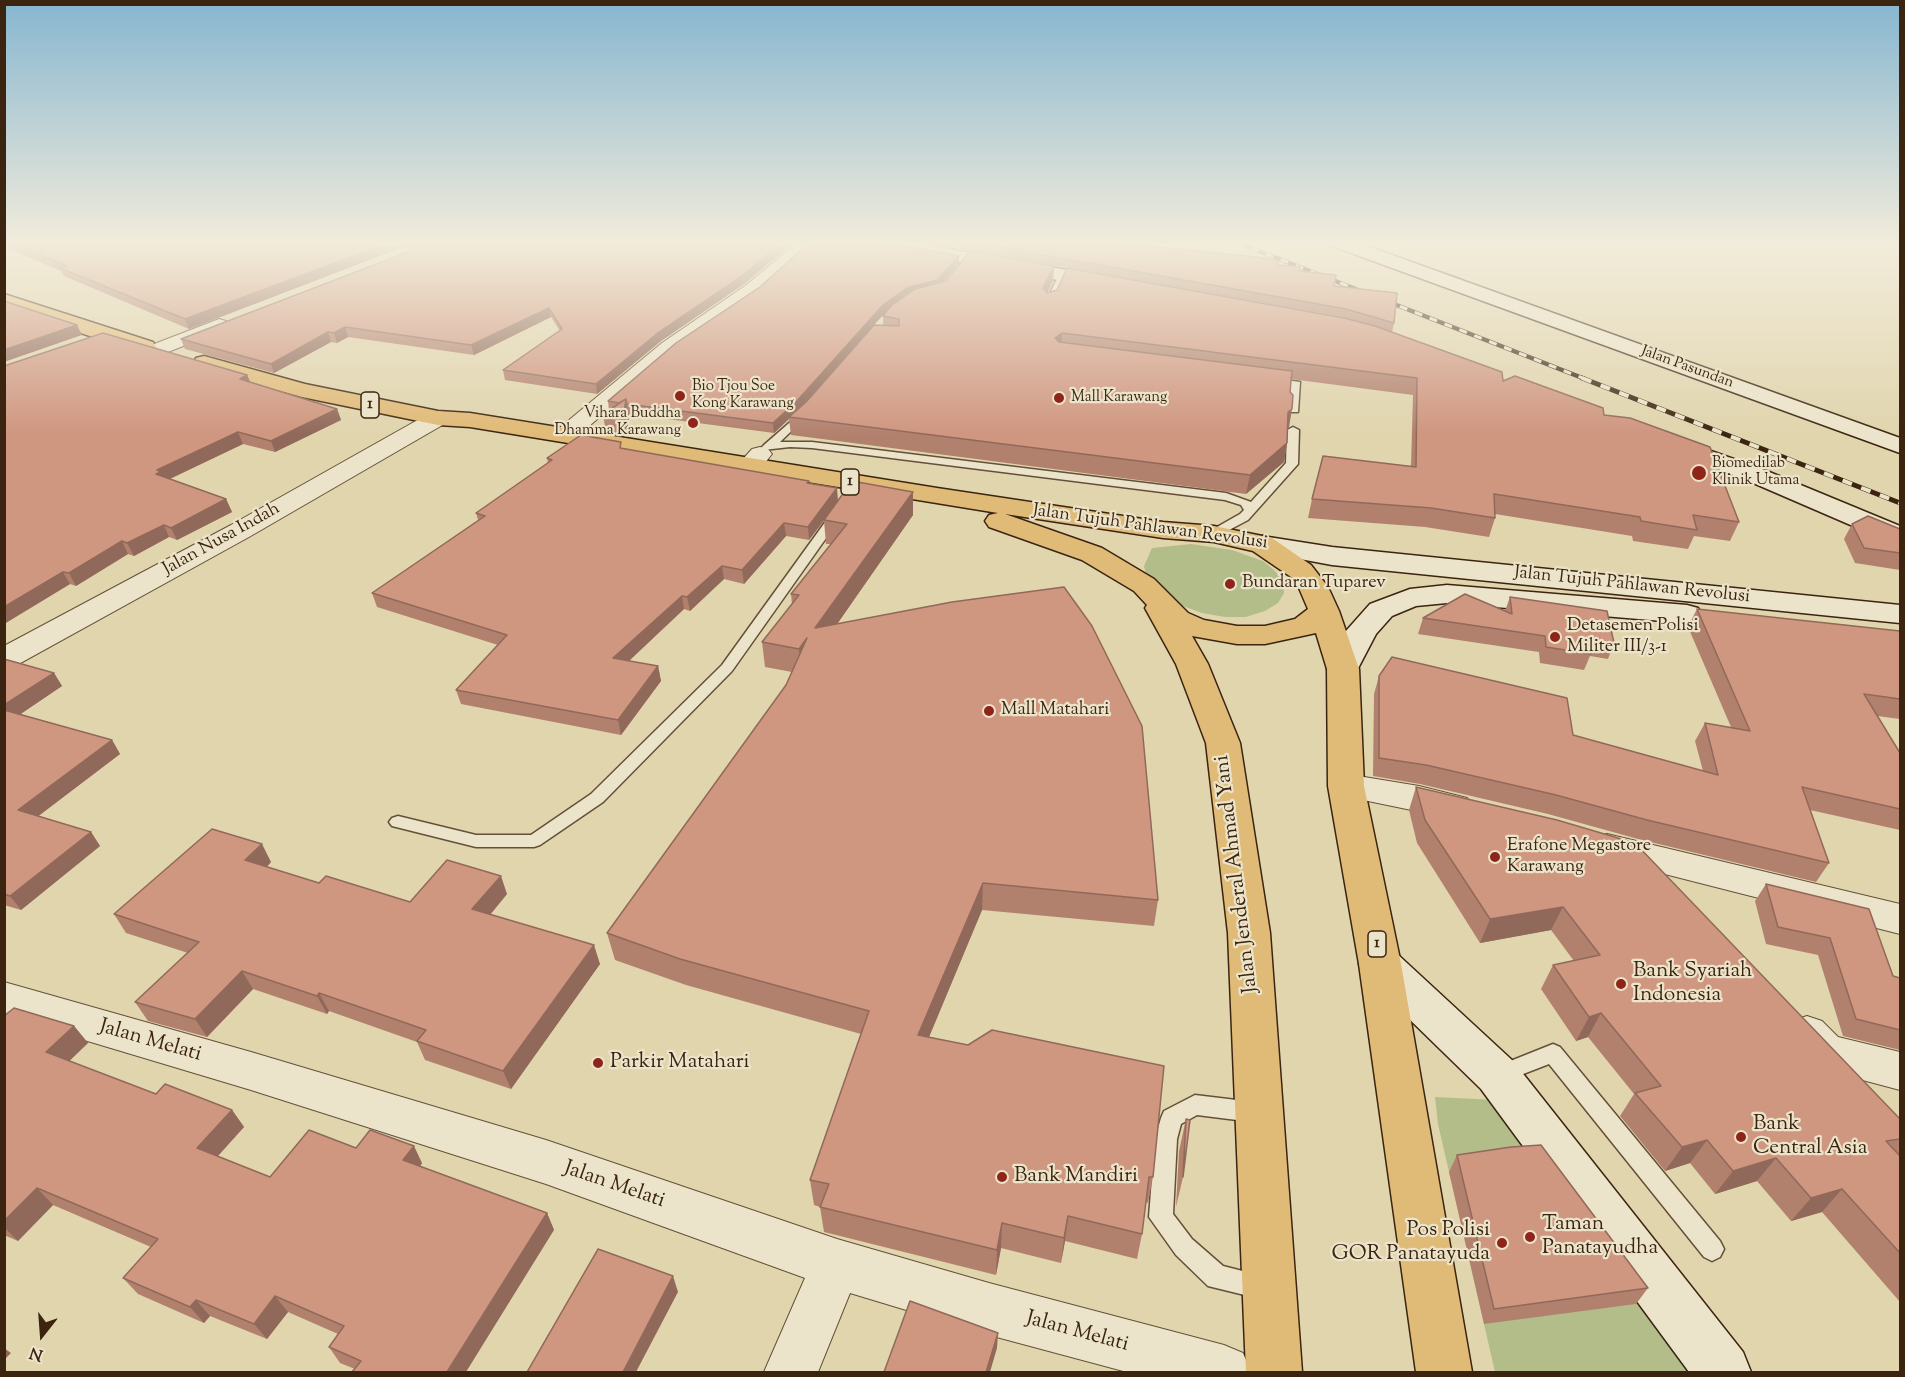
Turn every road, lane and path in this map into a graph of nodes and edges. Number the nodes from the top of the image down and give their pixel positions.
1 (23, 306) edge
2 (728, 306) edge
3 (1515, 306) edge
4 (237, 318) edge
5 (108, 335) junction
6 (77, 346) edge
7 (156, 350) junction
8 (1261, 380) edge
9 (810, 407) edge
10 (1294, 410) edge
11 (438, 418) junction
12 (1293, 430) edge
13 (565, 435) junction
14 (1654, 437) edge
15 (1900, 446) edge
16 (760, 456) junction
17 (1299, 468) dead end
18 (1261, 497) junction
19 (848, 500) junction
20 (1256, 527) junction
21 (1163, 530) junction
22 (1900, 536) edge
23 (1144, 585) junction
24 (1381, 610) junction
25 (1324, 611) junction
26 (1900, 614) edge
27 (1900, 639) edge
28 (4, 659) edge
29 (1342, 669) junction
30 (1347, 786) junction
31 (1483, 814) edge
32 (398, 822) dead end
33 (1581, 839) edge
34 (1637, 855) junction
35 (1683, 902) edge
36 (1900, 919) edge
37 (1380, 964) junction
38 (4, 999) edge
39 (1785, 1011) edge
40 (1497, 1075) junction
41 (1888, 1088) edge
42 (1259, 1113) junction
43 (1712, 1249) dead end
44 (837, 1264) junction
45 (1270, 1289) junction
46 (791, 1372) edge
47 (1224, 1372) edge
48 (1274, 1372) edge
49 (1444, 1372) edge
50 (1719, 1372) edge

1 - 5 main road, Jalan Tujuh Pahlawan Revolusi / 1
2 - 13 street
3 - 15 street, Jalan Pasundan
4 - 7 street
5 - 6 street
5 - 7 main road, Jalan Tujuh Pahlawan Revolusi / 1
7 - 11 main road, Jalan Tujuh Pahlawan Revolusi / 1
8 - 10 lane
9 - 16 lane
11 - 13 main road, Jalan Tujuh Pahlawan Revolusi / 1
11 - 19 main road, Jalan Tujuh Pahlawan Revolusi / 1
11 - 28 street, Jalan Nusa Indah
12 - 18 lane
13 - 16 main road, Jalan Tujuh Pahlawan Revolusi / 1
14 - 22 street
16 - 20 lane
16 - 21 main road, Jalan Tujuh Pahlawan Revolusi / 1
17 - 18 lane
18 - 20 lane
19 - 23 main road, Jalan Tujuh Pahlawan Revolusi / 1
19 - 32 lane
20 - 21 main road, Jalan Tujuh Pahlawan Revolusi / 1
20 - 25 main road, 1
20 - 26 street, Jalan Tujuh Pahlawan Revolusi
21 - 23 main road, Jalan Jenderal Ahmad Yani
23 - 25 main road
23 - 42 main road, Jalan Jenderal Ahmad Yani / 1
24 - 25 street
24 - 27 street, Jalan Tujuh Pahlawan Revolusi
24 - 29 street, Jalan Tujuh Pahlawan Revolusi
25 - 29 main road, 1
29 - 30 main road, 1
30 - 31 street
30 - 37 main road, 1
33 - 34 street
34 - 35 street
34 - 36 street
37 - 40 street
37 - 49 main road, 1
38 - 44 street, Jalan Melati
39 - 41 street
40 - 43 lane
40 - 50 street
42 - 45 main road, Jalan Jenderal Ahmad Yani / 1
42 - 45 lane
44 - 46 street
44 - 47 street, Jalan Melati
45 - 48 main road, Jalan Jenderal Ahmad Yani / 1

